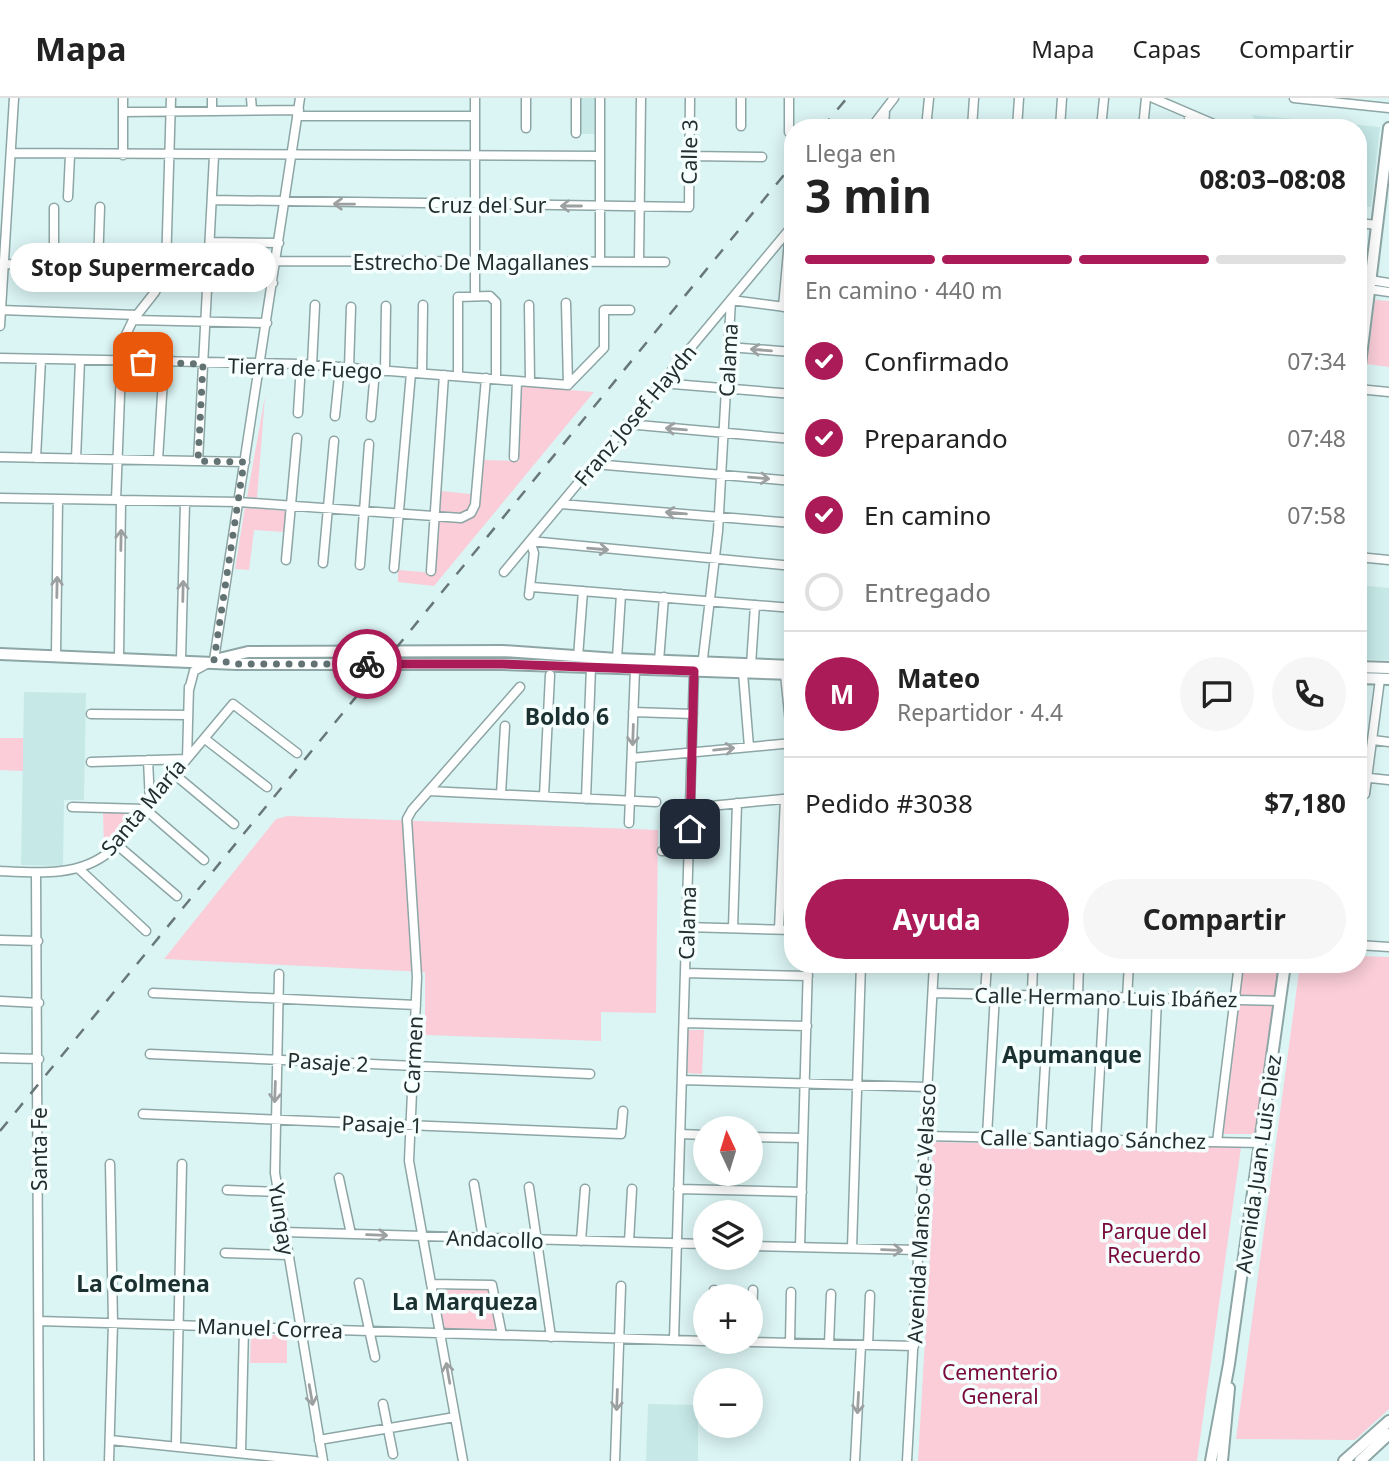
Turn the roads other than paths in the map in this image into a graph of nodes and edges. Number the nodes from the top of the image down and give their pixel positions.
1 (14, 98) edge
2 (123, 98) edge
3 (171, 98) edge
4 (212, 98) edge
5 (251, 98) edge
6 (300, 98) edge
7 (475, 98) edge
8 (526, 98) edge
9 (576, 98) edge
10 (600, 98) edge
11 (641, 98) edge
12 (690, 98) edge
13 (741, 98) edge
14 (789, 98) edge
15 (894, 98) edge
16 (929, 98) edge
17 (974, 98) edge
18 (1019, 98) edge
19 (1062, 98) edge
20 (1104, 98) edge
21 (1146, 98) edge
22 (1153, 98) edge
23 (1294, 98) edge
24 (1335, 100) edge
25 (1389, 108) edge
26 (886, 109) junction
27 (251, 110) junction
28 (170, 111) junction
29 (212, 111) junction
30 (123, 112) junction
31 (298, 113) junction
32 (1189, 114) junction
33 (475, 116) junction
34 (789, 119) edge
35 (878, 119) edge
36 (885, 119) edge
37 (927, 119) edge
38 (973, 119) edge
39 (1018, 119) edge
40 (1061, 119) edge
41 (1102, 119) edge
42 (1144, 119) edge
43 (1189, 119) edge
44 (1201, 119) edge
45 (741, 126) dead end
46 (526, 128) dead end
47 (1389, 128) edge
48 (576, 134) dead end
49 (1388, 142) edge
50 (11, 153) junction
51 (70, 155) junction
52 (122, 155) junction
53 (475, 155) junction
54 (170, 156) junction
55 (214, 156) junction
56 (292, 156) junction
57 (600, 156) junction
58 (689, 156) junction
59 (762, 157) dead end
60 (68, 197) dead end
61 (212, 200) junction
62 (285, 203) junction
63 (475, 205) junction
64 (601, 206) junction
65 (641, 206) junction
66 (689, 206) joint
67 (100, 207) dead end
68 (54, 208) dead end
69 (1367, 224) edge
70 (1377, 225) junction
71 (784, 235) edge
72 (210, 243) junction
73 (279, 243) junction
74 (276, 261) junction
75 (475, 262) junction
76 (600, 262) junction
77 (639, 262) junction
78 (665, 262) dead end
79 (4, 264) junction
80 (54, 265) junction
81 (98, 266) junction
82 (166, 268) junction
83 (208, 282) junction
84 (273, 283) junction
85 (1389, 283) edge
86 (1369, 285) junction
87 (475, 292) dead end
88 (1389, 292) edge
89 (784, 297) edge
90 (731, 300) junction
91 (1367, 300) edge
92 (566, 303) dead end
93 (423, 304) dead end
94 (315, 305) dead end
95 (529, 305) dead end
96 (386, 306) dead end
97 (351, 307) dead end
98 (783, 307) joint
99 (1, 310) edge
100 (630, 310) dead end
101 (135, 317) junction
102 (206, 322) junction
103 (267, 323) junction
104 (0, 326) edge
105 (729, 347) junction
106 (784, 351) edge
107 (0, 358) edge
108 (41, 359) junction
109 (80, 360) junction
110 (121, 362) junction
111 (164, 363) junction
112 (203, 364) junction
113 (302, 364) junction
114 (260, 365) junction
115 (312, 365) junction
116 (344, 367) junction
117 (375, 370) junction
118 (385, 370) junction
119 (411, 373) junction
120 (422, 373) junction
121 (444, 375) junction
122 (458, 376) junction
123 (486, 378) junction
124 (496, 379) junction
125 (517, 381) junction
126 (530, 382) junction
127 (661, 383) junction
128 (568, 385) junction
129 (726, 389) junction
130 (1367, 390) edge
131 (1389, 392) edge
132 (784, 393) edge
133 (298, 413) dead end
134 (335, 416) dead end
135 (371, 417) dead end
136 (627, 424) junction
137 (724, 433) junction
138 (298, 438) dead end
139 (784, 438) edge
140 (334, 441) dead end
141 (369, 444) dead end
142 (0, 457) edge
143 (514, 457) dead end
144 (36, 458) junction
145 (76, 459) junction
146 (118, 460) junction
147 (158, 460) junction
148 (198, 461) junction
149 (244, 462) junction
150 (594, 464) junction
151 (722, 475) junction
152 (784, 480) edge
153 (0, 498) edge
154 (58, 499) junction
155 (118, 500) junction
156 (185, 502) junction
157 (239, 502) junction
158 (561, 504) junction
159 (291, 505) junction
160 (327, 508) junction
161 (364, 511) junction
162 (399, 513) junction
163 (435, 516) junction
164 (719, 517) junction
165 (784, 522) edge
166 (530, 541) junction
167 (1367, 558) edge
168 (1389, 559) edge
169 (286, 560) dead end
170 (715, 560) junction
171 (323, 563) dead end
172 (360, 565) dead end
173 (784, 565) edge
174 (394, 568) dead end
175 (431, 571) dead end
176 (505, 572) dead end
177 (583, 591) junction
178 (621, 594) junction
179 (664, 597) junction
180 (711, 601) junction
181 (755, 605) junction
182 (784, 607) edge
183 (0, 654) edge
184 (57, 655) junction
185 (119, 657) junction
186 (578, 657) junction
187 (185, 659) junction
188 (617, 659) junction
189 (214, 660) junction
190 (659, 661) junction
191 (591, 667) junction
192 (698, 667) junction
193 (1367, 667) edge
194 (1389, 668) edge
195 (635, 669) junction
196 (747, 669) junction
197 (784, 671) edge
198 (550, 675) dead end
199 (1367, 678) edge
200 (1385, 679) edge
201 (520, 687) dead end
202 (189, 690) junction
203 (633, 712) junction
204 (92, 714) dead end
205 (693, 714) junction
206 (188, 715) junction
207 (505, 726) dead end
208 (205, 738) junction
209 (1373, 740) junction
210 (1389, 742) edge
211 (784, 744) edge
212 (749, 747) junction
213 (692, 752) junction
214 (297, 753) dead end
215 (632, 758) junction
216 (187, 759) junction
217 (148, 760) junction
218 (91, 762) dead end
219 (174, 774) junction
220 (1370, 778) junction
221 (1389, 780) edge
222 (267, 787) dead end
223 (1367, 788) edge
224 (429, 791) junction
225 (501, 794) junction
226 (544, 796) junction
227 (586, 799) junction
228 (784, 799) edge
229 (630, 801) junction
230 (656, 802) dead end
231 (737, 803) junction
232 (147, 806) junction
233 (72, 807) dead end
234 (690, 808) junction
235 (629, 823) dead end
236 (234, 824) dead end
237 (116, 844) junction
238 (689, 850) junction
239 (662, 851) dead end
240 (205, 860) dead end
241 (784, 864) edge
242 (78, 868) junction
243 (0, 871) edge
244 (36, 873) junction
245 (177, 896) dead end
246 (687, 927) junction
247 (733, 928) junction
248 (779, 929) junction
249 (784, 929) edge
250 (146, 930) dead end
251 (0, 940) edge
252 (37, 941) junction
253 (1367, 946) edge
254 (1389, 947) edge
255 (685, 973) junction
256 (861, 973) edge
257 (934, 973) edge
258 (988, 973) edge
259 (1033, 973) edge
260 (1079, 973) edge
261 (1128, 973) edge
262 (1238, 973) edge
263 (1284, 973) edge
264 (279, 974) dead end
265 (808, 976) joint
266 (153, 993) dead end
267 (933, 993) junction
268 (990, 994) junction
269 (1032, 995) junction
270 (1049, 996) junction
271 (1078, 996) junction
272 (1104, 997) junction
273 (1127, 998) junction
274 (1157, 998) junction
275 (279, 999) junction
276 (1235, 1000) junction
277 (0, 1001) edge
278 (1280, 1001) junction
279 (39, 1003) junction
280 (416, 1005) junction
281 (684, 1023) junction
282 (807, 1026) junction
283 (150, 1054) dead end
284 (0, 1058) edge
285 (39, 1059) junction
286 (276, 1060) junction
287 (413, 1066) junction
288 (590, 1074) dead end
289 (682, 1080) junction
290 (805, 1084) junction
291 (858, 1085) junction
292 (928, 1087) junction
293 (623, 1111) dead end
294 (143, 1114) dead end
295 (274, 1120) junction
296 (410, 1125) junction
297 (680, 1134) junction
298 (693, 1135) edge
299 (925, 1136) junction
300 (987, 1136) junction
301 (763, 1137) edge
302 (1041, 1137) junction
303 (803, 1138) junction
304 (1096, 1139) junction
305 (1151, 1140) junction
306 (1217, 1142) junction
307 (1261, 1143) junction
308 (110, 1164) dead end
309 (182, 1164) dead end
310 (339, 1178) dead end
311 (474, 1184) dead end
312 (529, 1187) dead end
313 (585, 1189) dead end
314 (632, 1189) dead end
315 (678, 1189) junction
316 (227, 1190) dead end
317 (277, 1192) junction
318 (802, 1192) junction
319 (284, 1232) junction
320 (351, 1234) junction
321 (422, 1237) junction
322 (483, 1238) junction
323 (536, 1240) junction
324 (581, 1241) junction
325 (629, 1242) junction
326 (677, 1244) junction
327 (693, 1244) edge
328 (763, 1246) edge
329 (800, 1247) junction
330 (852, 1248) junction
331 (919, 1250) junction
332 (225, 1254) dead end
333 (288, 1255) junction
334 (359, 1283) dead end
335 (431, 1284) junction
336 (621, 1286) dead end
337 (791, 1292) dead end
338 (831, 1294) dead end
339 (870, 1295) dead end
340 (39, 1321) junction
341 (113, 1323) junction
342 (179, 1325) junction
343 (244, 1327) junction
344 (300, 1329) junction
345 (370, 1331) junction
346 (441, 1334) junction
347 (502, 1335) junction
348 (551, 1337) junction
349 (619, 1339) junction
350 (674, 1340) junction
351 (693, 1341) edge
352 (763, 1342) edge
353 (790, 1343) junction
354 (829, 1344) junction
355 (864, 1345) junction
356 (914, 1346) junction
357 (376, 1357) dead end
358 (1230, 1364) junction
359 (383, 1404) dead end
360 (455, 1417) junction
361 (1389, 1421) edge
362 (388, 1427) junction
363 (1389, 1434) edge
364 (110, 1440) junction
365 (319, 1440) junction
366 (176, 1444) junction
367 (241, 1452) junction
368 (393, 1454) dead end
369 (39, 1461) edge
370 (109, 1461) edge
371 (315, 1461) edge
372 (323, 1461) edge
373 (463, 1461) edge
374 (615, 1461) edge
375 (855, 1461) edge
376 (907, 1461) edge
377 (1212, 1461) edge
378 (1222, 1461) edge
379 (1344, 1461) edge
380 (1360, 1461) edge

1 - 50 street
2 - 30 street
3 - 28 street
4 - 29 street
5 - 27 street
6 - 31 street
7 - 33 street
8 - 46 street
9 - 48 street
10 - 57 street
11 - 65 street
12 - 58 street, Calle 3
13 - 45 street
14 - 34 street
15 - 26 street
16 - 37 street
17 - 38 street
18 - 39 street
19 - 40 street
20 - 41 street
21 - 42 street
22 - 32 street
23 - 24 street
24 - 25 street
26 - 35 street
26 - 36 street
27 - 29 street
27 - 31 street
28 - 29 street
28 - 30 street
28 - 54 street
30 - 52 street
31 - 33 street
31 - 56 street
32 - 43 street
32 - 44 street
33 - 53 street
47 - 49 main road
49 - 70 main road
50 - 51 street
50 - 79 street
51 - 52 street
51 - 60 street
52 - 54 street
53 - 56 street
53 - 57 street
53 - 63 street
54 - 55 street
54 - 82 street
55 - 56 street
55 - 61 street
56 - 62 street
57 - 64 street
58 - 59 street
58 - 66 street, Calle 3
61 - 62 street, Cruz del Sur
61 - 72 street
63 -> 62 street, Cruz del Sur
62 - 73 street
64 -> 63 street, Cruz del Sur
63 - 75 street
64 - 65 street, Cruz del Sur
64 - 76 street
65 - 66 street, Cruz del Sur
65 - 77 street
67 - 81 street
68 - 80 street
69 - 70 street
70 - 86 main road
71 - 90 street, Franz Josef Haydn
72 - 73 street
72 - 83 street
73 - 74 street
74 - 75 street, Estrecho De Magallanes
74 - 84 street
75 - 76 street, Estrecho De Magallanes
75 - 87 street
76 - 77 street, Estrecho De Magallanes
77 - 78 street, Estrecho De Magallanes
79 - 80 street
79 - 99 street
80 - 81 street
81 - 82 street
82 - 101 street
83 - 84 street
83 - 102 street
84 - 103 street
85 - 86 street
86 - 88 street
86 - 91 main road
89 - 98 street
90 - 98 street
90 - 105 street, Calama
90 - 127 street, Franz Josef Haydn
92 - 128 street
93 - 120 street
94 - 115 street
95 - 126 street
96 - 118 street
97 - 116 street
99 - 101 street
99 - 104 street
100 - 128 street
101 - 102 street
101 - 110 street
102 - 103 street
102 - 112 street
103 - 114 street
106 -> 105 street
105 - 129 street, Calama
107 - 108 street, Tierra de Fuego
108 - 109 street, Tierra de Fuego
108 - 144 street
109 - 110 street, Tierra de Fuego
109 - 145 street
110 - 111 street, Tierra de Fuego
110 - 146 street
111 - 112 street, Tierra de Fuego
111 - 147 street
112 - 114 street, Tierra de Fuego
112 - 148 street
113 - 114 street, Tierra de Fuego
113 - 115 street, Tierra de Fuego
113 - 133 street
114 - 149 street
115 - 116 street, Tierra de Fuego
116 - 117 street, Tierra de Fuego
116 - 134 street
117 - 118 street, Tierra de Fuego
117 - 135 street
118 - 119 street, Tierra de Fuego
119 - 120 street, Tierra de Fuego
119 - 162 street
120 - 121 street, Tierra de Fuego
121 - 122 street, Tierra de Fuego
121 - 163 street
122 - 123 street, Tierra de Fuego
122 - 124 street
123 - 124 street, Tierra de Fuego
123 - 163 street
124 - 125 street, Tierra de Fuego
125 - 126 street, Tierra de Fuego
125 - 143 street
126 - 128 street, Tierra de Fuego
127 - 129 street
127 - 136 street, Franz Josef Haydn
129 - 132 street
129 - 137 street, Calama
130 - 131 street
137 -> 136 street
136 - 150 street, Franz Josef Haydn
137 - 139 street
137 - 151 street, Calama
138 - 159 street
140 - 160 street
141 - 161 street
142 - 144 street
144 - 145 street
145 - 146 street
146 - 147 street
146 - 155 street
147 - 148 street
148 - 149 street
149 - 157 street
150 - 151 street
150 - 158 street, Franz Josef Haydn
151 -> 152 street
151 - 164 street, Calama
153 - 154 street
154 - 155 street
184 -> 154 street
155 - 156 street
185 -> 155 street
156 - 157 street
187 -> 156 street, Santa María
157 - 159 street
157 - 189 street
164 -> 158 street
158 - 166 street, Franz Josef Haydn
159 - 160 street
159 - 169 street
160 - 161 street
160 - 171 street
161 - 162 street
161 - 172 street
162 - 163 street
162 - 174 street
163 - 175 street
164 - 165 street
164 - 170 street, Calama
166 -> 170 street
166 - 176 street, Franz Josef Haydn
166 - 177 street
167 - 168 street
170 - 173 street
170 - 180 street, Calama
177 - 178 street
177 - 186 street
178 - 179 street
178 - 188 street
179 - 180 street
179 - 190 street
180 - 181 street
180 - 192 street, Calama
181 - 182 street
181 - 196 street
183 - 184 main road
184 - 185 main road
185 - 187 main road
186 - 188 main road
186 - 189 main road
187 - 189 main road
187 - 202 street, Santa María
188 - 190 main road
189 - 191 main road
189 - 202 street
190 - 192 main road
191 - 195 main road
191 - 227 street
192 - 195 main road
192 - 196 main road
192 - 205 street, Calama
193 - 194 main road
195 - 203 street
196 - 197 main road
196 - 212 street
198 - 226 street
199 - 200 main road
200 - 209 street
201 - 224 street, Carmen
202 - 206 street, Santa María
203 - 205 street
203 -> 215 street
204 - 206 street
205 - 213 street, Calama
206 - 216 street, Santa María
207 - 225 street
208 - 214 street
208 - 216 street
208 - 222 street
209 - 210 street
209 - 220 street
211 - 212 street
213 -> 212 street
213 - 215 street
213 - 234 street, Calama
215 - 229 street
216 - 217 street
216 - 219 street, Santa María
217 - 218 street
217 - 232 street
219 - 232 street, Santa María
219 - 236 street
220 - 221 street
220 - 223 street
224 - 225 street
224 - 280 street, Carmen
225 - 226 street
226 - 227 street
227 - 229 street
228 - 231 street
229 - 230 street
229 - 235 street
231 - 234 street
231 - 247 street
232 - 233 street
232 - 237 street, Santa María
232 - 240 street
234 - 238 street, Calama
237 - 242 street, Santa María
237 - 245 street
238 - 239 street
238 - 246 street, Calama
241 - 248 street
242 - 244 street, Santa María
242 - 250 street
243 - 244 street
244 - 252 street, Santa Fe
246 - 247 street
246 - 255 street, Calama
247 - 248 street
248 - 249 street
251 - 252 street
252 - 279 street, Santa Fe
253 - 254 street
255 - 265 street
255 - 281 street, Calama
256 - 291 street
257 - 267 street, Avenida Manso de Velasco
258 - 268 street
259 - 269 street
260 - 271 street
261 - 273 street
262 - 276 street
263 - 278 main road, Avenida Juan Luis Diez
264 - 275 street, Yungay
265 - 282 street
266 - 275 street
267 - 268 street, Calle Hermano Luis Ibáñez
267 - 292 street, Avenida Manso de Velasco
268 - 269 street, Calle Hermano Luis Ibáñez
268 - 300 street
269 - 270 street, Calle Hermano Luis Ibáñez
270 - 271 street, Calle Hermano Luis Ibáñez
270 - 302 street
271 - 272 street, Calle Hermano Luis Ibáñez
272 - 273 street, Calle Hermano Luis Ibáñez
272 - 304 street
273 - 274 street, Calle Hermano Luis Ibáñez
274 - 276 street, Calle Hermano Luis Ibáñez
274 - 305 street
275 - 280 street
275 - 286 street, Yungay
276 - 278 street, Calle Hermano Luis Ibáñez
276 - 306 street
277 - 279 street
278 - 307 main road, Avenida Juan Luis Diez
279 - 285 street, Santa Fe
280 - 287 street, Carmen
281 - 282 street
281 - 289 street, Calama
282 - 290 street
283 - 286 street, Pasaje 2
284 - 285 street
285 - 340 street, Santa Fe
286 - 287 street, Pasaje 2
286 -> 295 street, Yungay
287 - 288 street, Pasaje 2
287 - 296 street, Carmen
289 - 290 street
289 - 297 street, Calama
290 - 291 street
290 - 303 street
291 - 292 street
291 - 330 street
292 - 299 street, Avenida Manso de Velasco
293 - 296 street, Pasaje 1
294 - 295 street, Pasaje 1
295 - 296 street, Pasaje 1
295 - 317 street, Yungay
296 - 321 street, Carmen
297 - 298 street
297 - 315 street, Calama
299 - 300 street, Calle Santiago Sánchez
299 - 331 street, Avenida Manso de Velasco
300 - 302 street, Calle Santiago Sánchez
301 - 303 street
302 - 304 street, Calle Santiago Sánchez
303 - 318 street
304 - 305 street, Calle Santiago Sánchez
305 - 306 street, Calle Santiago Sánchez
306 - 307 street, Calle Santiago Sánchez
307 - 358 main road, Avenida Juan Luis Diez
308 - 341 street
309 - 342 street
310 - 320 street
311 - 322 street
312 - 323 street
313 - 324 street
314 - 325 street
315 - 318 street
315 - 326 street, Calama
316 - 317 street
317 - 319 street, Yungay
318 - 329 street
319 - 320 street, Andacollo
319 - 333 street, Yungay
320 -> 321 street, Andacollo
321 - 322 street, Andacollo
321 - 335 street, Carmen
322 - 323 street, Andacollo
323 - 324 street, Andacollo
323 - 348 street
324 - 325 street, Andacollo
325 - 326 street, Andacollo
326 - 327 street, Andacollo
326 - 350 street, Calama
328 - 329 street
329 - 330 street
330 -> 331 street
331 - 356 street, Avenida Manso de Velasco
332 - 333 street
333 - 344 street, Yungay
334 - 345 street
335 - 346 street, Carmen
335 - 347 street
336 - 349 street
337 - 353 street
338 - 354 street
339 - 355 street
340 - 341 street, Manuel Correa
340 - 369 street, Santa Fe
341 - 342 street, Manuel Correa
341 - 364 street
342 - 343 street, Manuel Correa
342 - 366 street
343 - 344 street, Manuel Correa
343 - 367 street
344 - 345 street, Manuel Correa
344 -> 365 street, Yungay
345 - 346 street, Manuel Correa
345 - 357 street
346 - 347 street, Manuel Correa
360 -> 346 street, Carmen
347 - 348 street, Manuel Correa
348 - 349 street, Manuel Correa
349 - 350 street, Manuel Correa
349 -> 374 street
350 - 351 street, Manuel Correa
352 - 353 street
353 - 354 street
354 - 355 street
355 - 356 street
355 -> 375 street
356 - 376 street, Avenida Manso de Velasco
358 - 377 main road, Avenida Juan Luis Diez
358 - 378 main road, Avenida Juan Luis Diez
359 - 362 street
360 - 362 street
360 - 373 street, Carmen
361 - 379 main road
362 - 365 street
362 - 368 street
363 - 380 main road
364 - 366 street
364 - 370 street
365 - 372 street, Yungay
366 - 367 street
367 - 371 street

